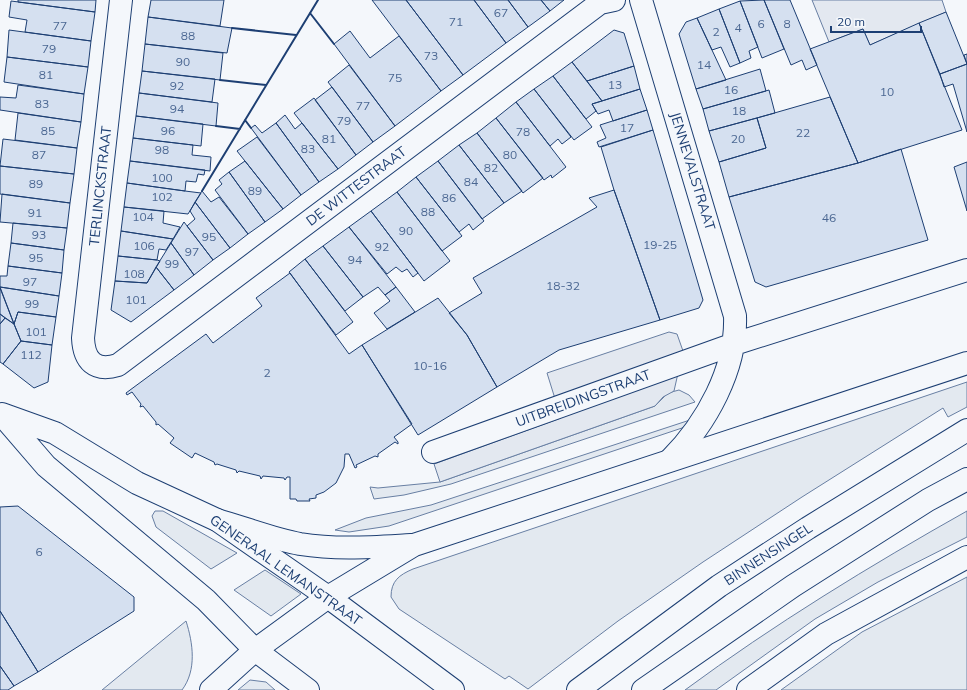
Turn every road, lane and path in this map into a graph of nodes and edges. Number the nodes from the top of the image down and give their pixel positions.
1 (121, 0) edge
2 (614, 0) edge
3 (641, 0) edge
4 (967, 270) edge
5 (734, 344) junction
6 (967, 363) edge
7 (98, 367) joint
8 (1, 414) edge
9 (967, 430) edge
10 (432, 452) dead end
11 (670, 460) junction
12 (967, 479) edge
13 (218, 520) junction
14 (414, 545) junction
15 (967, 557) edge
16 (328, 597) junction
17 (255, 650) junction
18 (211, 690) edge
19 (308, 690) edge
20 (453, 690) edge
21 (578, 690) edge
22 (643, 690) edge
23 (748, 690) edge

1 - 7 main road, TERLINCKSTRAAT
2 - 7 main road, DE WITTESTRAAT
3 - 5 main road, JENNEVALSTRAAT
4 - 5 main road, UITBREIDINGSTRAAT
5 - 10 main road, UITBREIDINGSTRAAT
5 - 11 main road
6 - 11 main road
8 - 13 main road, GENERAAL LEMANSTRAAT
8 - 17 main road, GENERAAL LEMANSTRAAT
9 - 21 main road, BINNENSINGEL
11 - 14 main road
12 - 22 main road
13 - 14 main road
13 - 16 main road, GENERAAL LEMANSTRAAT
14 - 16 main road
15 - 23 main road
16 - 17 main road
16 - 20 main road, GENERAAL LEMANSTRAAT
17 - 18 main road
17 - 19 main road, GENERAAL LEMANSTRAAT

